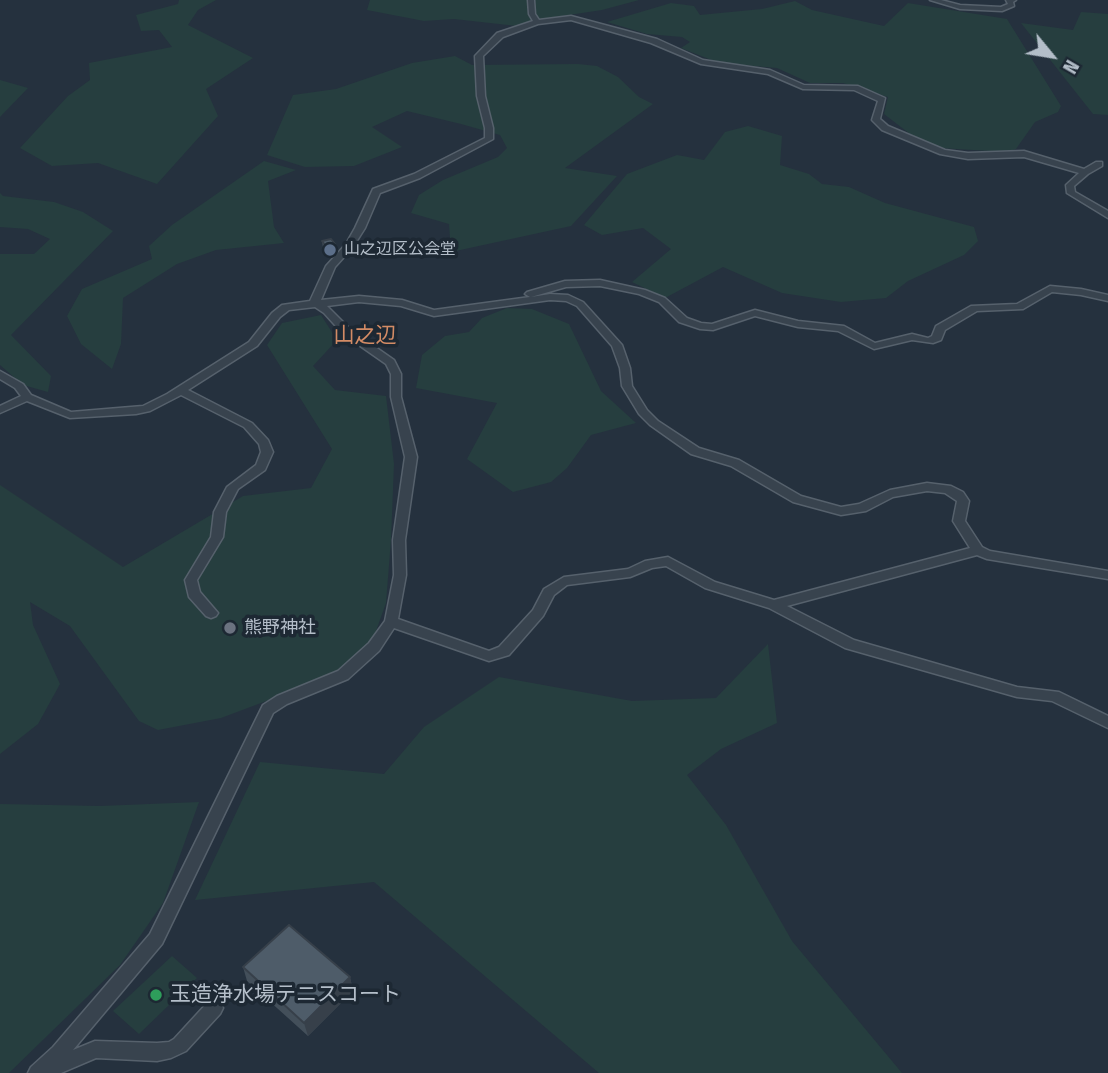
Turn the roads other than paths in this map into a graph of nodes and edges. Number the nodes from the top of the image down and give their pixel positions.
1 (531, 0) edge
2 (933, 0) edge
3 (1013, 0) edge
4 (537, 22) junction
5 (1099, 164) dead end
6 (1085, 172) junction
7 (1108, 215) edge
8 (1108, 298) edge
9 (315, 302) junction
10 (503, 303) junction
11 (0, 374) edge
12 (180, 390) junction
13 (27, 397) junction
14 (0, 410) edge
15 (978, 550) junction
16 (1108, 575) edge
17 (774, 605) junction
18 (211, 613) dead end
19 (391, 622) junction
20 (1108, 722) edge
21 (214, 1008) dead end
22 (40, 1073) edge

1 - 4 street
2 - 3 street
4 - 6 street
4 - 9 street
5 - 6 street
6 - 7 street
8 - 10 street
9 - 10 street
9 - 12 street
9 - 19 street
10 - 15 street
11 - 13 street
12 - 13 street
12 - 18 street
13 - 14 street
15 - 16 street
15 - 17 street
17 - 19 street
17 - 20 street
19 - 22 street
21 - 22 street

